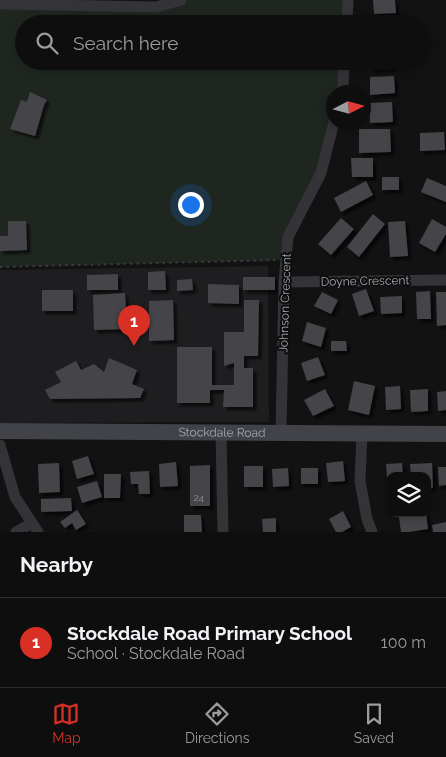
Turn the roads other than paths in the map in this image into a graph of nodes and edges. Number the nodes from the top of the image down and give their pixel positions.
1 (181, 0) edge
2 (348, 0) edge
3 (0, 4) edge
4 (347, 15) edge
5 (344, 70) edge
6 (343, 85) edge
7 (332, 130) edge
8 (446, 280) edge
9 (284, 282) junction
10 (0, 431) edge
11 (222, 433) junction
12 (281, 433) junction
13 (362, 433) junction
14 (446, 434) edge
15 (0, 445) edge
16 (35, 527) edge
17 (16, 532) edge
18 (223, 532) edge
19 (372, 532) edge

1 - 3 street
2 - 4 street
5 - 6 street
7 - 9 street, Johnson Crescent
8 - 9 street, Doyne Crescent
9 - 12 street, Johnson Crescent
10 - 11 street, Stockdale Road
11 - 12 street, Stockdale Road
11 - 18 street
12 - 13 street, Stockdale Road
13 - 14 street, Stockdale Road
13 - 19 street
15 - 16 street
16 - 17 street

